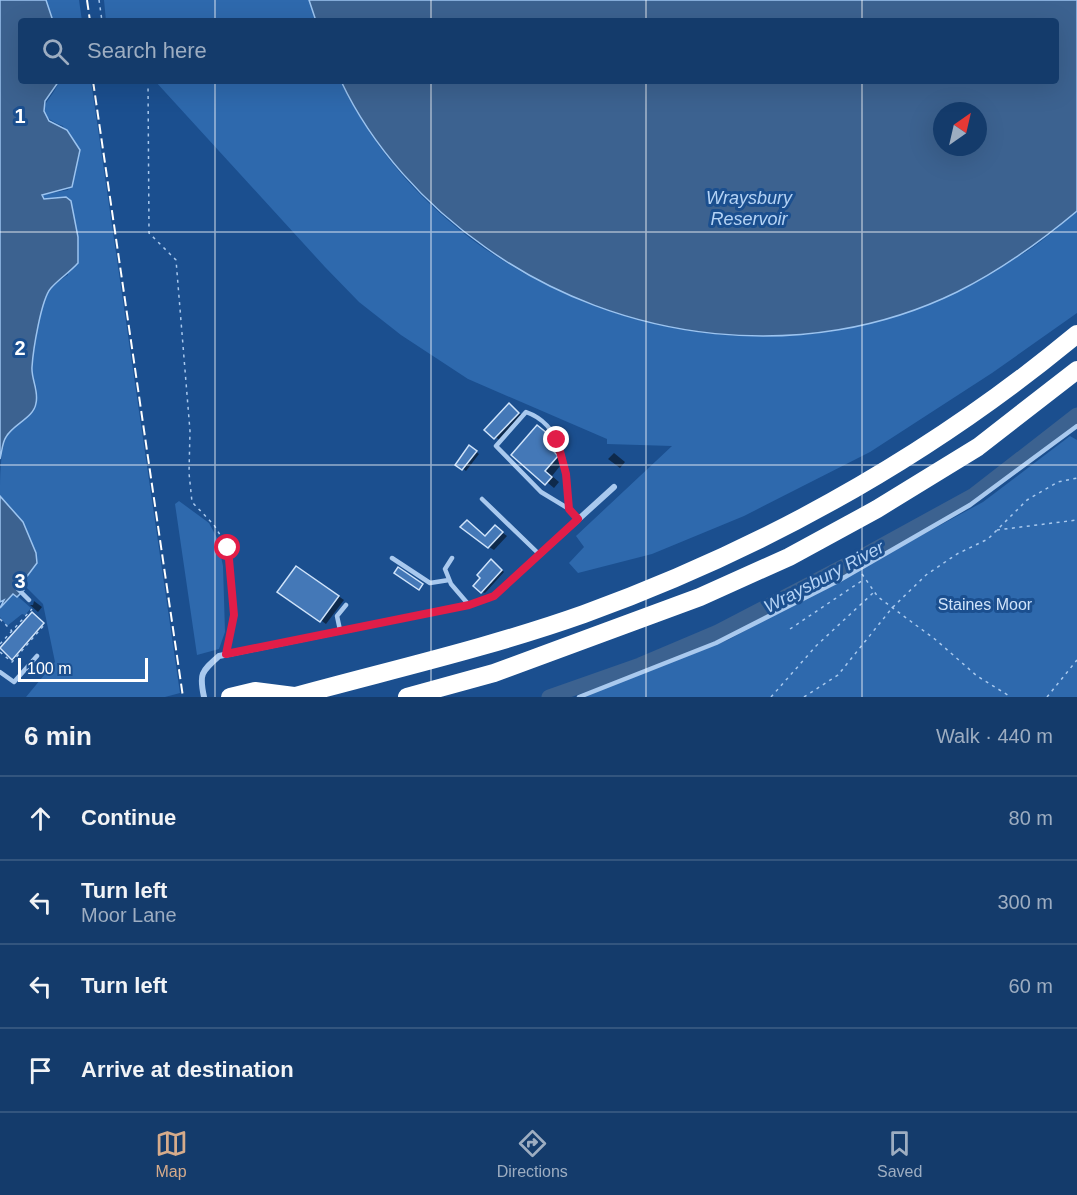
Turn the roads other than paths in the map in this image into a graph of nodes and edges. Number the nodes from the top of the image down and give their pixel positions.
1 (1077, 334) edge
2 (1077, 370) edge
3 (1077, 426) edge
4 (614, 487) dead end
5 (482, 499) dead end
6 (569, 509) junction
7 (578, 519) junction
8 (539, 554) junction
9 (392, 558) dead end
10 (452, 558) dead end
11 (449, 580) junction
12 (18, 589) dead end
13 (28, 600) dead end
14 (346, 604) dead end
15 (469, 605) junction
16 (340, 630) junction
17 (37, 656) dead end
18 (0, 672) edge
19 (204, 697) edge
20 (230, 697) edge
21 (293, 697) edge
22 (407, 697) edge
23 (579, 697) edge

1 - 21 highway
2 - 22 highway
3 - 23 lane
4 - 7 street
5 - 8 lane
6 - 6 lane
6 - 7 lane
7 - 8 street
8 - 15 street
9 - 11 lane
10 - 11 lane
11 - 15 lane
12 - 13 lane
14 - 16 lane
15 - 16 street
16 - 19 street
17 - 18 lane
20 - 21 highway

